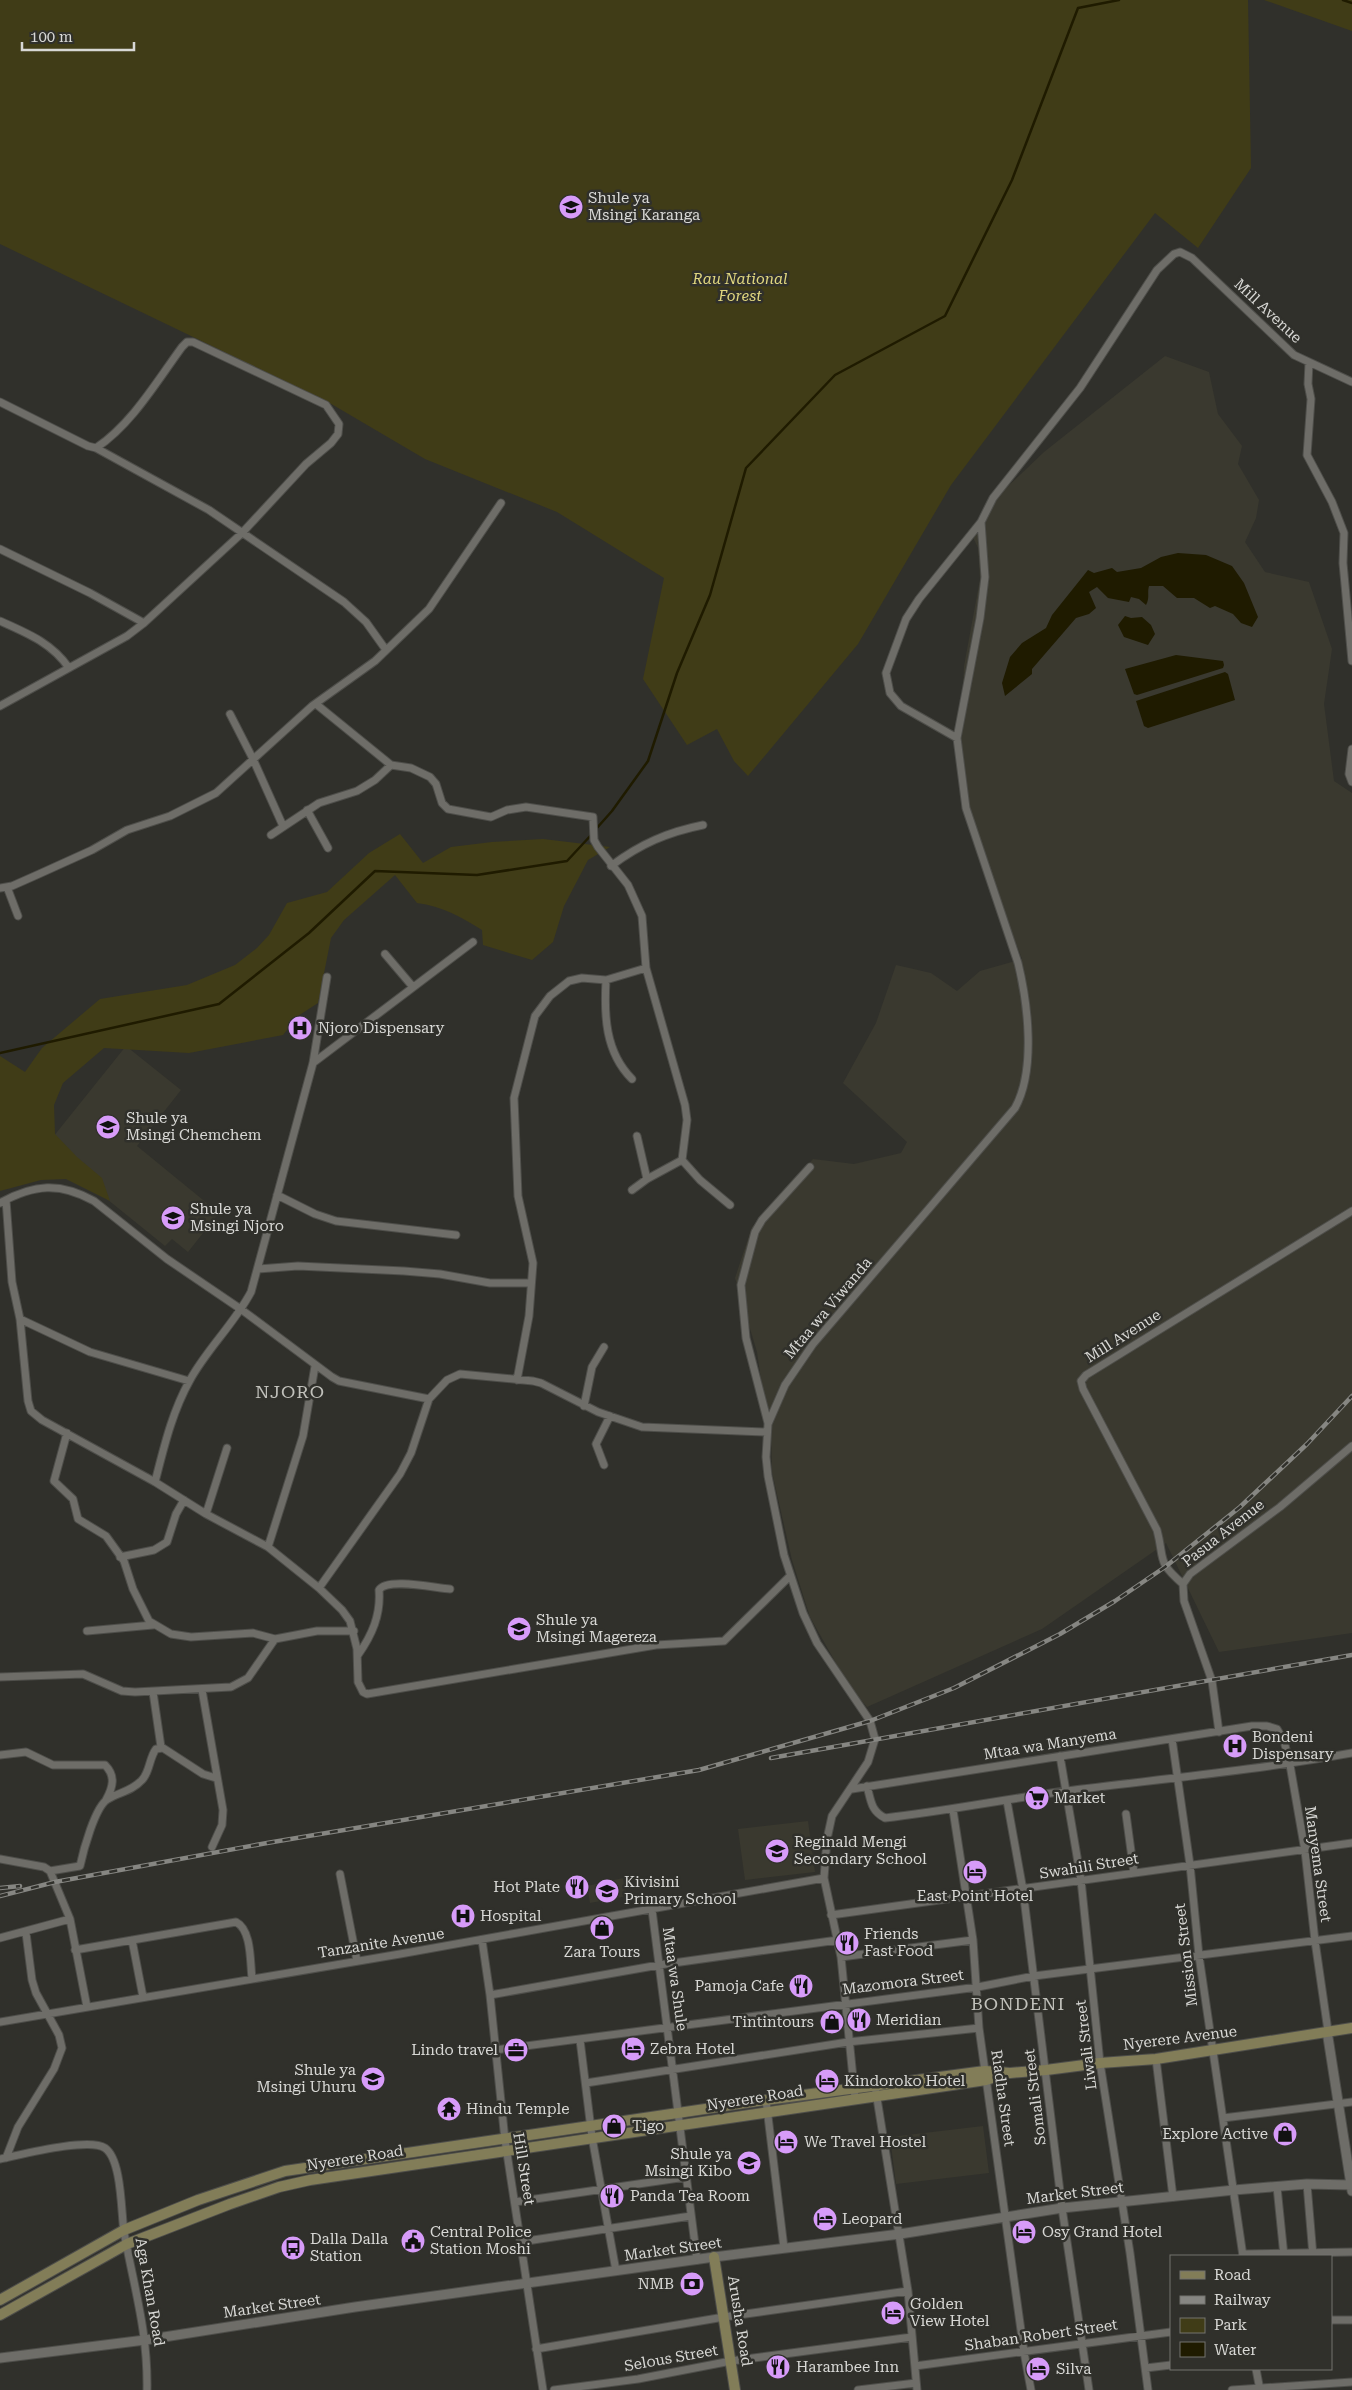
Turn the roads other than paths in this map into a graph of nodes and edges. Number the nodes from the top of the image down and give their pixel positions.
1 (1309, 362) junction
2 (1352, 382) edge
3 (0, 402) edge
4 (96, 448) junction
5 (501, 503) dead end
6 (981, 522) junction
7 (242, 533) junction
8 (0, 549) edge
9 (1349, 594) edge
10 (0, 621) edge
11 (144, 623) junction
12 (386, 650) junction
13 (1352, 661) edge
14 (69, 668) junction
15 (1, 702) edge
16 (316, 704) junction
17 (230, 714) dead end
18 (957, 738) junction
19 (1352, 749) edge
20 (253, 759) junction
21 (391, 764) junction
22 (1352, 782) edge
23 (307, 810) junction
24 (283, 826) junction
25 (703, 826) dead end
26 (271, 835) dead end
27 (328, 848) dead end
28 (611, 866) junction
29 (4, 888) edge
30 (18, 916) dead end
31 (474, 942) dead end
32 (385, 954) dead end
33 (646, 968) junction
34 (327, 977) dead end
35 (606, 980) junction
36 (413, 988) junction
37 (313, 1063) junction
38 (632, 1079) dead end
39 (637, 1136) dead end
40 (682, 1160) junction
41 (810, 1167) dead end
42 (647, 1179) junction
43 (632, 1190) dead end
44 (277, 1195) junction
45 (3, 1201) edge
46 (730, 1205) dead end
47 (1352, 1211) edge
48 (456, 1235) dead end
49 (258, 1269) junction
50 (531, 1283) junction
51 (242, 1310) junction
52 (20, 1319) junction
53 (604, 1347) dead end
54 (315, 1366) junction
55 (189, 1380) junction
56 (517, 1380) junction
57 (429, 1399) junction
58 (584, 1406) junction
59 (610, 1416) junction
60 (768, 1424) junction
61 (767, 1432) junction
62 (67, 1433) junction
63 (1352, 1446) edge
64 (227, 1448) dead end
65 (604, 1465) dead end
66 (155, 1482) junction
67 (184, 1500) junction
68 (206, 1514) junction
69 (268, 1547) junction
70 (120, 1557) junction
71 (790, 1576) junction
72 (1183, 1584) junction
73 (319, 1588) junction
74 (450, 1589) dead end
75 (153, 1625) junction
76 (87, 1631) dead end
77 (354, 1631) junction
78 (274, 1639) junction
79 (358, 1654) junction
80 (0, 1677) edge
81 (202, 1690) junction
82 (153, 1692) junction
83 (1252, 1726) joint
84 (1219, 1732) junction
85 (1172, 1739) junction
86 (161, 1747) junction
87 (1352, 1753) edge
88 (0, 1755) edge
89 (1060, 1756) junction
90 (1290, 1764) junction
91 (216, 1778) junction
92 (1177, 1780) junction
93 (867, 1786) junction
94 (852, 1789) junction
95 (1065, 1792) junction
96 (106, 1800) junction
97 (1007, 1801) junction
98 (953, 1810) junction
99 (1126, 1814) dead end
100 (1352, 1843) edge
101 (212, 1847) dead end
102 (1305, 1851) junction
103 (0, 1860) edge
104 (1190, 1865) junction
105 (50, 1871) junction
106 (1134, 1873) junction
107 (340, 1874) dead end
108 (824, 1878) junction
109 (1081, 1880) junction
110 (1023, 1890) junction
111 (967, 1898) junction
112 (652, 1910) junction
113 (831, 1915) junction
114 (70, 1919) junction
115 (26, 1933) junction
116 (1352, 1936) edge
117 (0, 1938) edge
118 (132, 1940) junction
119 (482, 1940) junction
120 (838, 1940) junction
121 (973, 1940) junction
122 (1314, 1941) junction
123 (75, 1950) junction
124 (1199, 1956) junction
125 (840, 1957) junction
126 (358, 1961) junction
127 (659, 1965) junction
128 (1091, 1969) junction
129 (1034, 1976) junction
130 (252, 1978) junction
131 (978, 1987) junction
132 (490, 1995) junction
133 (143, 1997) junction
134 (844, 2003) junction
135 (87, 2007) junction
136 (48, 2014) junction
137 (0, 2022) edge
138 (667, 2028) junction
139 (979, 2028) junction
140 (1352, 2028) edge
141 (1327, 2031) junction
142 (580, 2040) junction
143 (848, 2042) junction
144 (495, 2050) junction
145 (1212, 2050) junction
146 (1156, 2058) junction
147 (1100, 2063) junction
148 (672, 2069) junction
149 (1046, 2070) junction
150 (1010, 2073) joint
151 (985, 2076) junction
152 (586, 2083) junction
153 (876, 2090) junction
154 (854, 2094) junction
155 (766, 2100) junction
156 (1352, 2102) edge
157 (1339, 2103) junction
158 (767, 2111) junction
159 (678, 2113) junction
160 (1223, 2118) junction
161 (680, 2125) junction
162 (592, 2132) junction
163 (505, 2140) junction
164 (506, 2151) junction
165 (3, 2159) edge
166 (686, 2176) junction
167 (1307, 2184) junction
168 (1352, 2185) edge
169 (1276, 2187) junction
170 (602, 2189) junction
171 (1234, 2190) junction
172 (1352, 2191) edge
173 (1173, 2197) junction
174 (1122, 2201) junction
175 (515, 2202) junction
176 (1062, 2208) junction
177 (692, 2216) junction
178 (1005, 2216) junction
179 (124, 2230) junction
180 (608, 2230) junction
181 (900, 2234) junction
182 (520, 2242) junction
183 (127, 2244) junction
184 (784, 2248) junction
185 (1352, 2252) edge
186 (1312, 2254) edge
187 (1243, 2255) edge
188 (1284, 2255) edge
189 (714, 2257) junction
190 (697, 2260) junction
191 (616, 2271) junction
192 (525, 2284) junction
193 (908, 2291) junction
194 (0, 2300) edge
195 (0, 2315) edge
196 (724, 2317) junction
197 (1332, 2320) edge
198 (1352, 2320) edge
199 (1170, 2332) edge
200 (1141, 2335) junction
201 (912, 2337) junction
202 (145, 2340) junction
203 (1082, 2344) junction
204 (536, 2348) junction
205 (1024, 2352) junction
206 (0, 2358) edge
207 (731, 2361) junction
208 (1170, 2365) edge
209 (915, 2366) junction
210 (1146, 2368) junction
211 (1256, 2370) edge
212 (1352, 2382) edge
213 (917, 2386) edge
214 (1259, 2389) edge
215 (147, 2390) edge
216 (543, 2390) edge
217 (554, 2390) edge
218 (735, 2390) edge
219 (858, 2390) edge
220 (1031, 2390) edge
221 (1089, 2390) edge
222 (1148, 2390) edge
223 (1232, 2390) edge

1 - 2 street, Mill Avenue
1 - 6 street, Mill Avenue
1 - 9 street
3 - 4 street
4 - 7 street
4 - 7 street
5 - 12 street
6 - 18 street, Mtaa wa Viwanda
6 - 18 street
7 - 11 street
7 - 12 street
8 - 11 street
9 - 13 street
10 - 14 street
11 - 14 street
12 - 16 street
14 - 15 street
16 - 20 street
16 - 21 street
17 - 20 street
18 - 60 street, Mtaa wa Viwanda
19 - 22 street
20 - 24 street
20 - 29 street
21 - 23 street
21 - 28 street
23 - 24 street
23 - 27 street
24 - 26 street
25 - 28 street
28 - 33 street
29 - 30 street
31 - 36 street
32 - 36 street
33 - 35 street
33 - 40 street
34 - 37 street
35 - 38 street
35 - 50 street
36 - 37 street
37 - 44 street
39 - 42 street
40 - 42 street
40 - 46 street
41 - 60 street
42 - 43 street
44 - 48 street
44 - 49 street
45 - 51 street
45 - 52 street
47 - 72 street, Mill Avenue
49 - 50 street
49 - 51 street
50 - 56 street
51 - 54 street
51 - 55 street
52 - 55 street
52 - 62 street
53 - 58 street
54 - 57 street
54 - 69 street
55 - 66 street
56 - 57 street
56 - 58 street
57 - 73 street
58 - 59 street
59 - 61 street
59 - 65 street
60 - 61 street, Mtaa wa Viwanda
61 - 71 street, Mtaa wa Viwanda
62 - 66 street
62 - 70 street
63 - 72 street, Pasua Avenue
64 - 68 street
66 - 67 street
67 - 68 street
67 - 70 street
68 - 69 street
69 - 73 street
70 - 75 street
71 - 79 street
71 - 94 street, Mtaa wa Viwanda
72 - 84 street, Pasua Avenue
73 - 77 street
74 - 79 street
75 - 76 street
75 - 78 street
77 - 78 street
77 - 79 street
78 - 81 street
80 - 82 street
81 - 82 street
81 - 91 street
82 - 86 street
83 - 84 street, Mtaa wa Manyema
83 - 90 street, Manyema Street
84 - 85 street, Mtaa wa Manyema
85 - 89 street, Mtaa wa Manyema
85 - 92 street, Mission Street
86 - 91 street
86 - 96 street
87 - 90 street
88 - 96 street
89 - 93 street, Mtaa wa Manyema
89 - 95 street, Liwali Street
90 - 92 street
90 - 102 street, Manyema Street
91 - 101 street
92 - 95 street
92 - 104 street, Mission Street
93 - 94 street, Mtaa wa Manyema
93 - 98 street
94 - 108 street, Mtaa wa Viwanda
95 - 97 street
95 - 109 street, Liwali Street
96 - 105 street
97 - 98 street
97 - 110 street, Somali Street
98 - 111 street, Riadha Street
99 - 106 street
100 - 102 street, Swahili Street
102 - 104 street, Swahili Street
102 - 122 street, Manyema Street
103 - 105 street
104 - 106 street, Swahili Street
104 - 124 street, Mission Street
105 - 114 street
106 - 109 street, Swahili Street
107 - 126 street
108 - 112 street, Tanzanite Avenue
108 - 113 street, Mtaa wa Viwanda
109 - 110 street, Swahili Street
109 - 128 street, Liwali Street
110 - 111 street, Swahili Street
110 - 129 street, Somali Street
111 - 113 street, Swahili Street
111 - 121 street, Riadha Street
112 - 119 street, Tanzanite Avenue
112 - 127 street, Mtaa wa Shule
113 - 120 street, Mtaa wa Viwanda
114 - 115 street
114 - 123 street
115 - 117 street
115 - 136 street
116 - 122 street, Mazomora Street
118 - 123 street
118 - 130 street
118 - 133 street
119 - 126 street, Tanzanite Avenue
119 - 132 street, Hill Street
120 - 125 street, Mtaa wa Viwanda
120 - 127 street
121 - 125 street
121 - 131 street, Riadha Street
122 - 124 street, Mazomora Street
122 - 141 street, Manyema Street
123 - 135 street
124 - 128 street, Mazomora Street
124 - 145 street, Mission Street
125 - 134 street, Mtaa wa Viwanda
126 - 130 street, Tanzanite Avenue
127 - 132 street
127 - 138 street, Mtaa wa Shule
128 - 129 street, Mazomora Street
128 - 147 street, Liwali Street
129 - 131 street, Mazomora Street
129 - 149 street, Somali Street
130 - 133 street, Tanzanite Avenue
131 - 134 street, Mazomora Street
131 - 139 street, Riadha Street
132 - 144 street, Hill Street
133 - 135 street, Tanzanite Avenue
134 - 138 street, Mazomora Street
134 - 143 street, Mtaa wa Viwanda
135 - 136 street, Tanzanite Avenue
136 - 137 street, Tanzanite Avenue
136 - 165 street
138 - 142 street, Mazomora Street
138 - 148 street, Mtaa wa Shule
139 - 143 street
139 - 151 street, Riadha Street
140 - 141 main road, Nyerere Avenue
141 - 145 main road, Nyerere Avenue
141 - 157 street
142 - 144 street, Mazomora Street
142 - 152 street
143 - 148 street
143 - 154 street, Mtaa wa Viwanda
144 - 163 street, Hill Street
145 - 146 main road, Nyerere Avenue
145 - 160 street, Mission Street
146 - 147 main road, Nyerere Avenue
146 - 173 street
147 - 149 main road, Nyerere Avenue
147 - 174 street, Liwali Street
148 - 152 street
148 - 159 street, Mtaa wa Shule
149 - 150 main road, Nyerere Avenue
149 - 176 street, Somali Street
150 - 151 main road, Nyerere Road
151 - 153 main road, Nyerere Road
151 - 178 street, Riadha Street
152 - 162 street
153 - 154 main road, Nyerere Road
153 - 181 street
154 - 155 main road, Nyerere Road
154 - 158 main road, Nyerere Road
155 - 158 street
155 - 159 main road, Nyerere Road
156 - 157 street
157 - 160 street
157 - 168 street
158 - 161 main road, Nyerere Road
158 - 184 street
159 - 161 street, Mtaa wa Shule
159 - 162 main road, Nyerere Road
160 - 171 street, Mission Street
161 - 162 main road, Nyerere Road
161 - 166 street, Mtaa wa Shule
162 - 163 main road, Nyerere Road
162 - 164 main road, Nyerere Road
162 - 170 street
163 - 164 street, Hill Street
163 - 179 main road, Nyerere Road
164 - 175 street, Hill Street
164 - 183 main road, Nyerere Road
165 - 179 street, Aga Khan Road
166 - 170 street
166 - 177 street, Mtaa wa Shule
167 - 168 street, Market Street
167 - 169 street, Market Street
167 - 186 street
168 - 172 street
169 - 171 street, Market Street
169 - 188 street
170 - 175 street
170 - 180 street
171 - 173 street, Market Street
171 - 187 street, Mission Street
173 - 174 street, Market Street
174 - 176 street, Market Street
174 - 200 street, Liwali Street
175 - 182 street, Hill Street
176 - 178 street, Market Street
176 - 203 street, Somali Street
177 - 180 street
177 - 190 street, Mtaa wa Shule
178 - 181 street, Market Street
178 - 205 street, Riadha Street
179 - 183 street, Aga Khan Road
179 - 194 main road, Nyerere Road
180 - 182 street
180 - 191 street
181 - 184 street, Market Street
181 - 193 street
182 - 192 street, Hill Street
183 - 195 main road, Nyerere Road
183 - 202 street, Aga Khan Road
184 - 189 street, Market Street
185 - 186 street
186 - 188 street
187 - 188 street
189 - 190 street, Market Street
189 - 196 main road, Arusha Road
190 - 191 street, Market Street
191 - 192 street, Market Street
192 - 202 street, Market Street
192 - 204 street, Hill Street
193 - 196 street
193 - 201 street
196 - 204 street
196 - 207 main road, Arusha Road
197 - 198 street
199 - 200 street, Shaban Robert Street
200 - 203 street, Shaban Robert Street
200 - 210 street, Liwali Street
201 - 207 street, Selous Street
201 - 209 street
202 - 206 street, Market Street
202 - 215 street, Aga Khan Road
203 - 205 street, Shaban Robert Street
203 - 221 street, Somali Street
204 - 216 street, Hill Street
205 - 209 street, Shaban Robert Street
205 - 220 street, Riadha Street
207 - 217 street, Selous Street
207 - 218 main road, Arusha Road
208 - 210 street
209 - 213 street
210 - 222 street, Liwali Street
211 - 214 street
212 - 214 street
213 - 219 street
214 - 223 street

